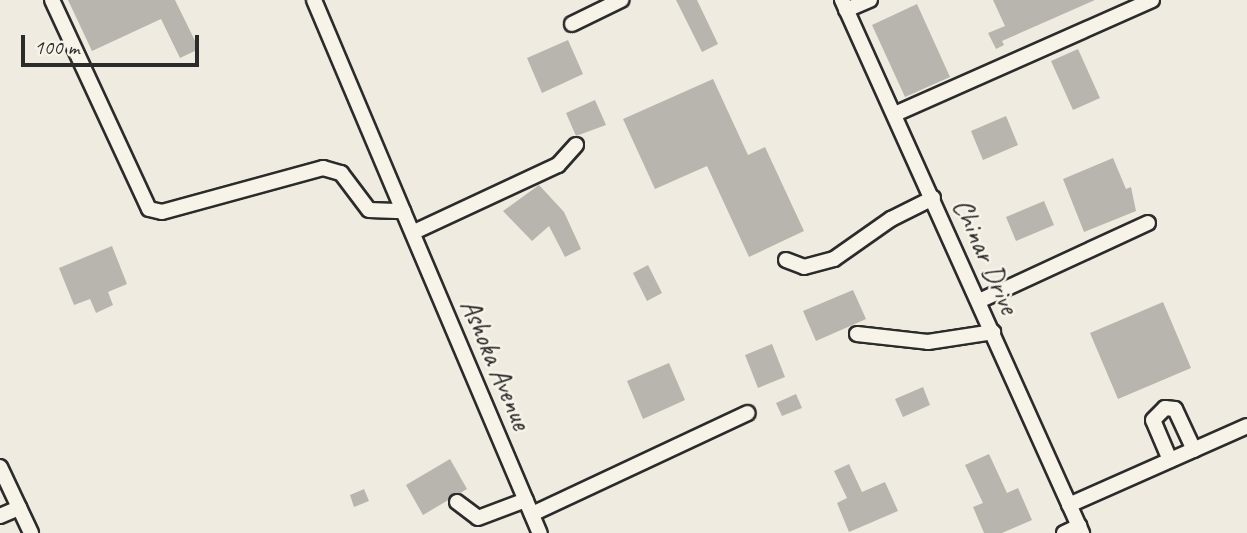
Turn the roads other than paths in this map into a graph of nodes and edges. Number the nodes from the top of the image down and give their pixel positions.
1 (52, 0) edge
2 (314, 0) edge
3 (621, 0) edge
4 (870, 0) edge
5 (1152, 0) edge
6 (844, 5) edge
7 (572, 24) dead end
8 (895, 114) junction
9 (576, 145) dead end
10 (933, 198) junction
11 (404, 213) junction
12 (1148, 223) dead end
13 (414, 232) junction
14 (786, 260) dead end
15 (979, 302) junction
16 (993, 332) junction
17 (857, 334) dead end
18 (748, 412) dead end
19 (1247, 426) edge
20 (1194, 450) junction
21 (1170, 460) junction
22 (0, 467) edge
23 (526, 500) junction
24 (457, 502) dead end
25 (1069, 505) junction
26 (19, 508) junction
27 (532, 514) junction
28 (0, 516) edge
29 (1080, 530) edge
30 (31, 533) edge
31 (540, 533) edge
32 (1064, 533) edge

1 - 11 street
2 - 11 street, Ashoka Avenue
3 - 7 street
4 - 6 street
5 - 8 street
6 - 8 street, Chinar Drive
8 - 10 street, Chinar Drive
9 - 13 street
10 - 14 street
10 - 15 street, Chinar Drive
11 - 13 street, Ashoka Avenue
12 - 15 street
13 - 23 street, Ashoka Avenue
15 - 16 street, Chinar Drive
16 - 17 street
16 - 25 street, Chinar Drive
18 - 27 street
19 - 20 street
20 - 21 street
20 - 21 street
21 - 25 street
22 - 26 street
23 - 24 street
23 - 27 street, Ashoka Avenue
25 - 29 street, Chinar Drive
26 - 28 street
26 - 30 street
27 - 31 street, Ashoka Avenue
29 - 32 street

